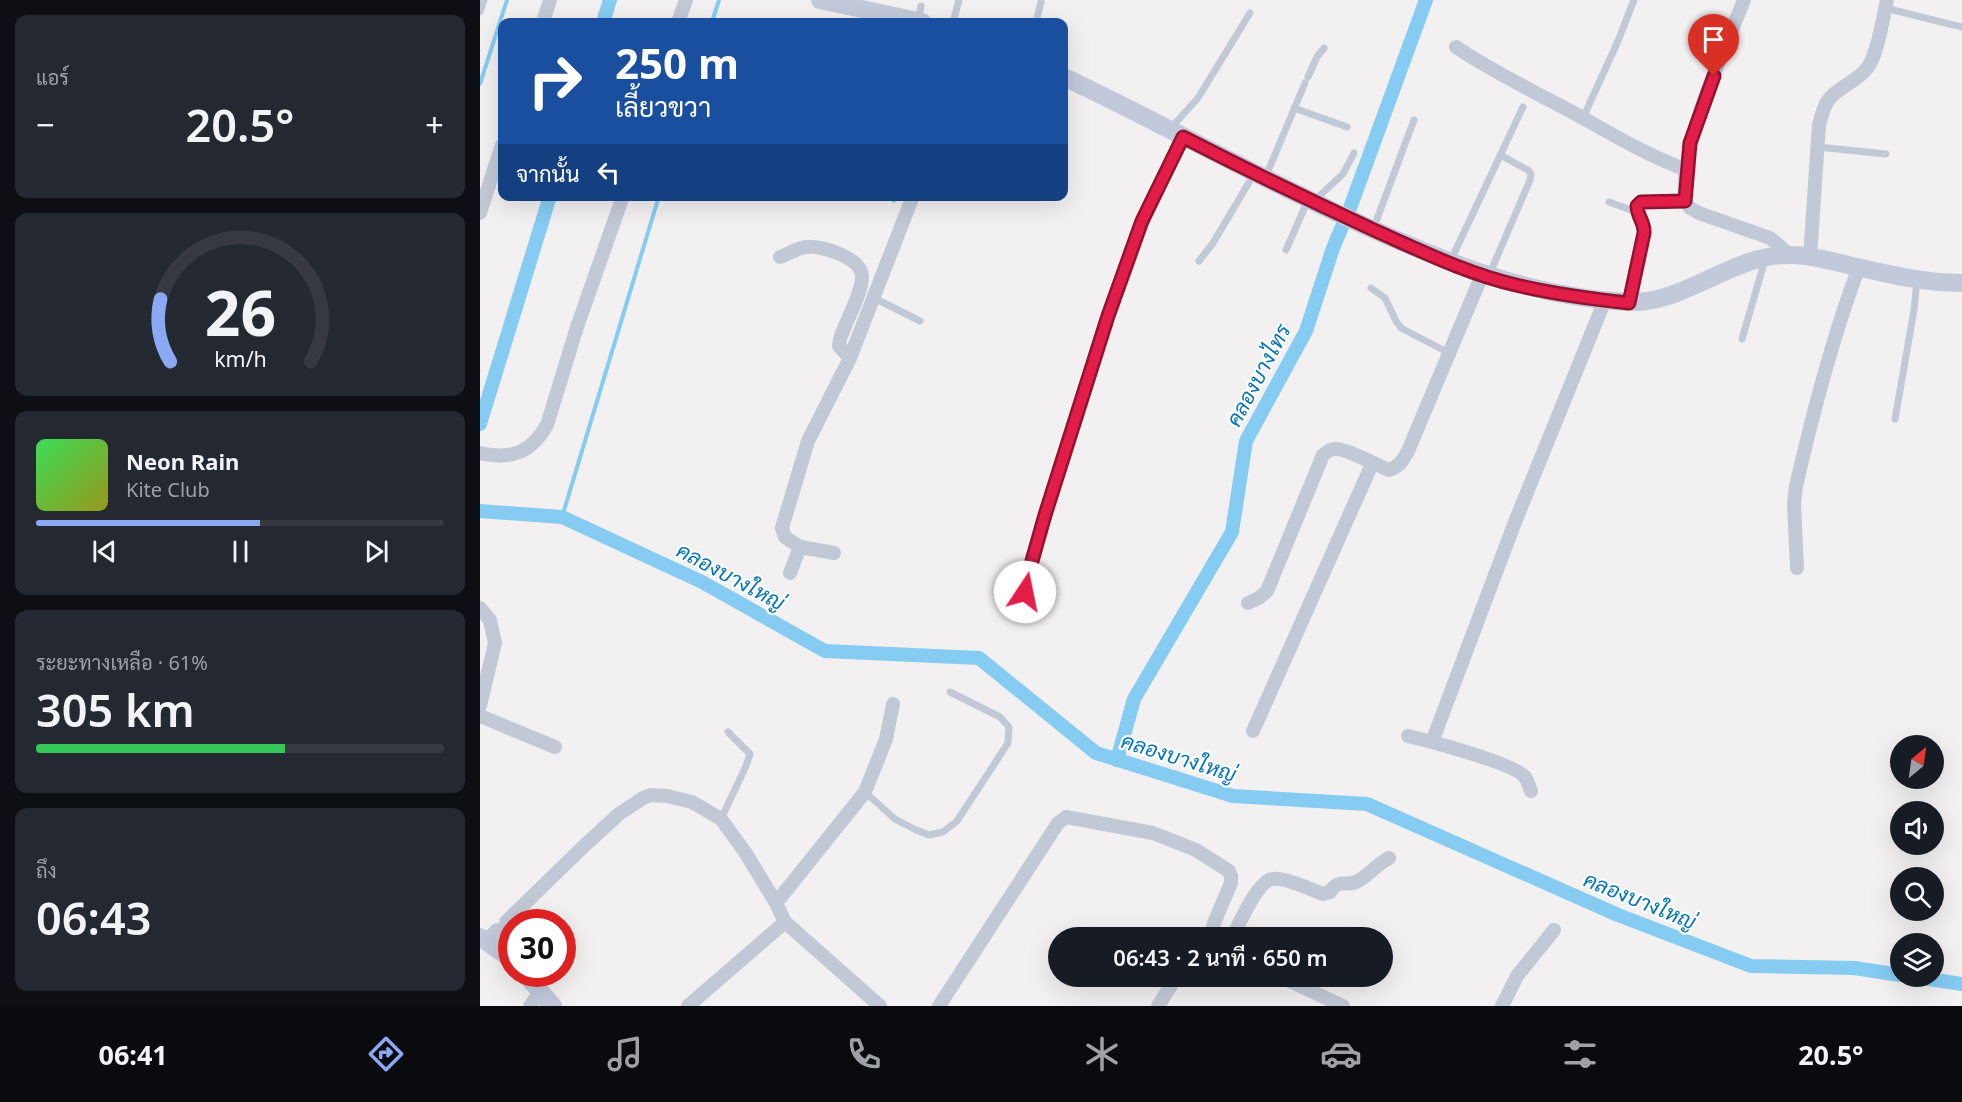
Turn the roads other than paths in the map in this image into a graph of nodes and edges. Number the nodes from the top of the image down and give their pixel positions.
1 (484, 0) edge
2 (550, 0) edge
3 (686, 0) edge
4 (820, 0) edge
5 (959, 0) edge
6 (1634, 0) edge
7 (1744, 0) edge
8 (1041, 2) dead end
9 (1886, 4) edge
10 (921, 10) edge
11 (480, 12) edge
12 (1250, 13) dead end
13 (544, 18) edge
14 (679, 18) edge
15 (953, 18) edge
16 (1037, 18) edge
17 (1962, 27) edge
18 (1456, 47) dead end
19 (1324, 48) dead end
20 (1068, 79) edge
21 (1523, 107) dead end
22 (1294, 108) junction
23 (1583, 118) junction
24 (1414, 120) dead end
25 (1347, 127) dead end
26 (1176, 134) junction
27 (1818, 147) junction
28 (1354, 153) dead end
29 (1886, 154) dead end
30 (1500, 155) junction
31 (498, 158) edge
32 (1687, 170) junction
33 (1260, 176) junction
34 (621, 201) edge
35 (911, 201) edge
36 (1685, 201) junction
37 (1609, 202) dead end
38 (1316, 204) junction
39 (1637, 212) junction
40 (480, 213) edge
41 (1367, 227) junction
42 (1286, 250) dead end
43 (1790, 255) junction
44 (780, 257) dead end
45 (1810, 257) junction
46 (1766, 258) junction
47 (1199, 261) dead end
48 (1450, 262) junction
49 (1859, 267) junction
50 (1485, 276) junction
51 (1917, 280) junction
52 (1962, 283) edge
53 (1371, 288) dead end
54 (874, 298) junction
55 (1605, 300) junction
56 (1629, 303) junction
57 (920, 321) dead end
58 (1742, 339) dead end
59 (1449, 353) junction
60 (850, 358) junction
61 (1895, 419) dead end
62 (480, 453) edge
63 (1372, 464) junction
64 (800, 547) junction
65 (834, 553) dead end
66 (1797, 568) dead end
67 (790, 573) dead end
68 (1248, 603) dead end
69 (1035, 604) dead end
70 (480, 608) edge
71 (950, 692) dead end
72 (893, 704) dead end
73 (480, 706) edge
74 (480, 716) edge
75 (1253, 731) dead end
76 (728, 732) dead end
77 (1408, 736) dead end
78 (1432, 742) junction
79 (555, 747) dead end
80 (1531, 791) dead end
81 (865, 792) junction
82 (721, 819) junction
83 (1389, 858) dead end
84 (776, 903) junction
85 (785, 922) junction
86 (1212, 927) edge
87 (1238, 927) edge
88 (1554, 930) dead end
89 (493, 932) edge
90 (1170, 987) edge
91 (1302, 987) edge
92 (535, 999) edge
93 (553, 1006) edge
94 (688, 1006) edge
95 (880, 1006) edge
96 (939, 1006) edge
97 (1158, 1006) edge
98 (1343, 1006) edge
99 (1502, 1006) edge

1 - 11 lane
2 - 13 street
3 - 14 street
4 - 10 street
5 - 15 lane
6 - 23 lane
7 - 32 street
8 - 16 lane
9 - 17 lane
9 - 27 street
12 - 26 lane
18 - 23 street
19 - 22 lane
20 - 26 street
21 - 30 lane
22 - 25 lane
22 - 33 lane
23 - 32 street
24 - 41 lane
26 - 33 street
26 - 69 street
27 - 29 lane
27 - 45 street
28 - 38 lane
30 - 48 lane
30 - 50 lane
31 - 40 street
32 - 36 street
33 - 38 street
33 - 47 lane
34 - 62 street
35 - 54 street
36 - 39 lane
36 - 43 street
37 - 39 lane
38 - 41 street
38 - 42 lane
39 - 56 lane
41 - 48 street
43 - 45 street
43 - 46 street
44 - 60 street
45 - 49 street
46 - 56 street
46 - 58 lane
48 - 50 street
49 - 51 street
49 - 66 street
50 - 55 street
50 - 59 street
51 - 52 street
51 - 61 lane
53 - 59 lane
54 - 57 lane
54 - 60 street
55 - 56 street
55 - 78 street
59 - 63 street
60 - 64 street
63 - 68 street
63 - 75 street
64 - 65 street
64 - 67 street
70 - 73 street
71 - 81 lane
72 - 81 street
74 - 79 street
76 - 82 lane
77 - 78 street
78 - 80 street
81 - 84 street
82 - 84 street
82 - 89 street
83 - 87 street
84 - 85 street
85 - 94 street
85 - 95 street
86 - 96 street
88 - 99 street
90 - 97 street
91 - 98 street
92 - 93 street

